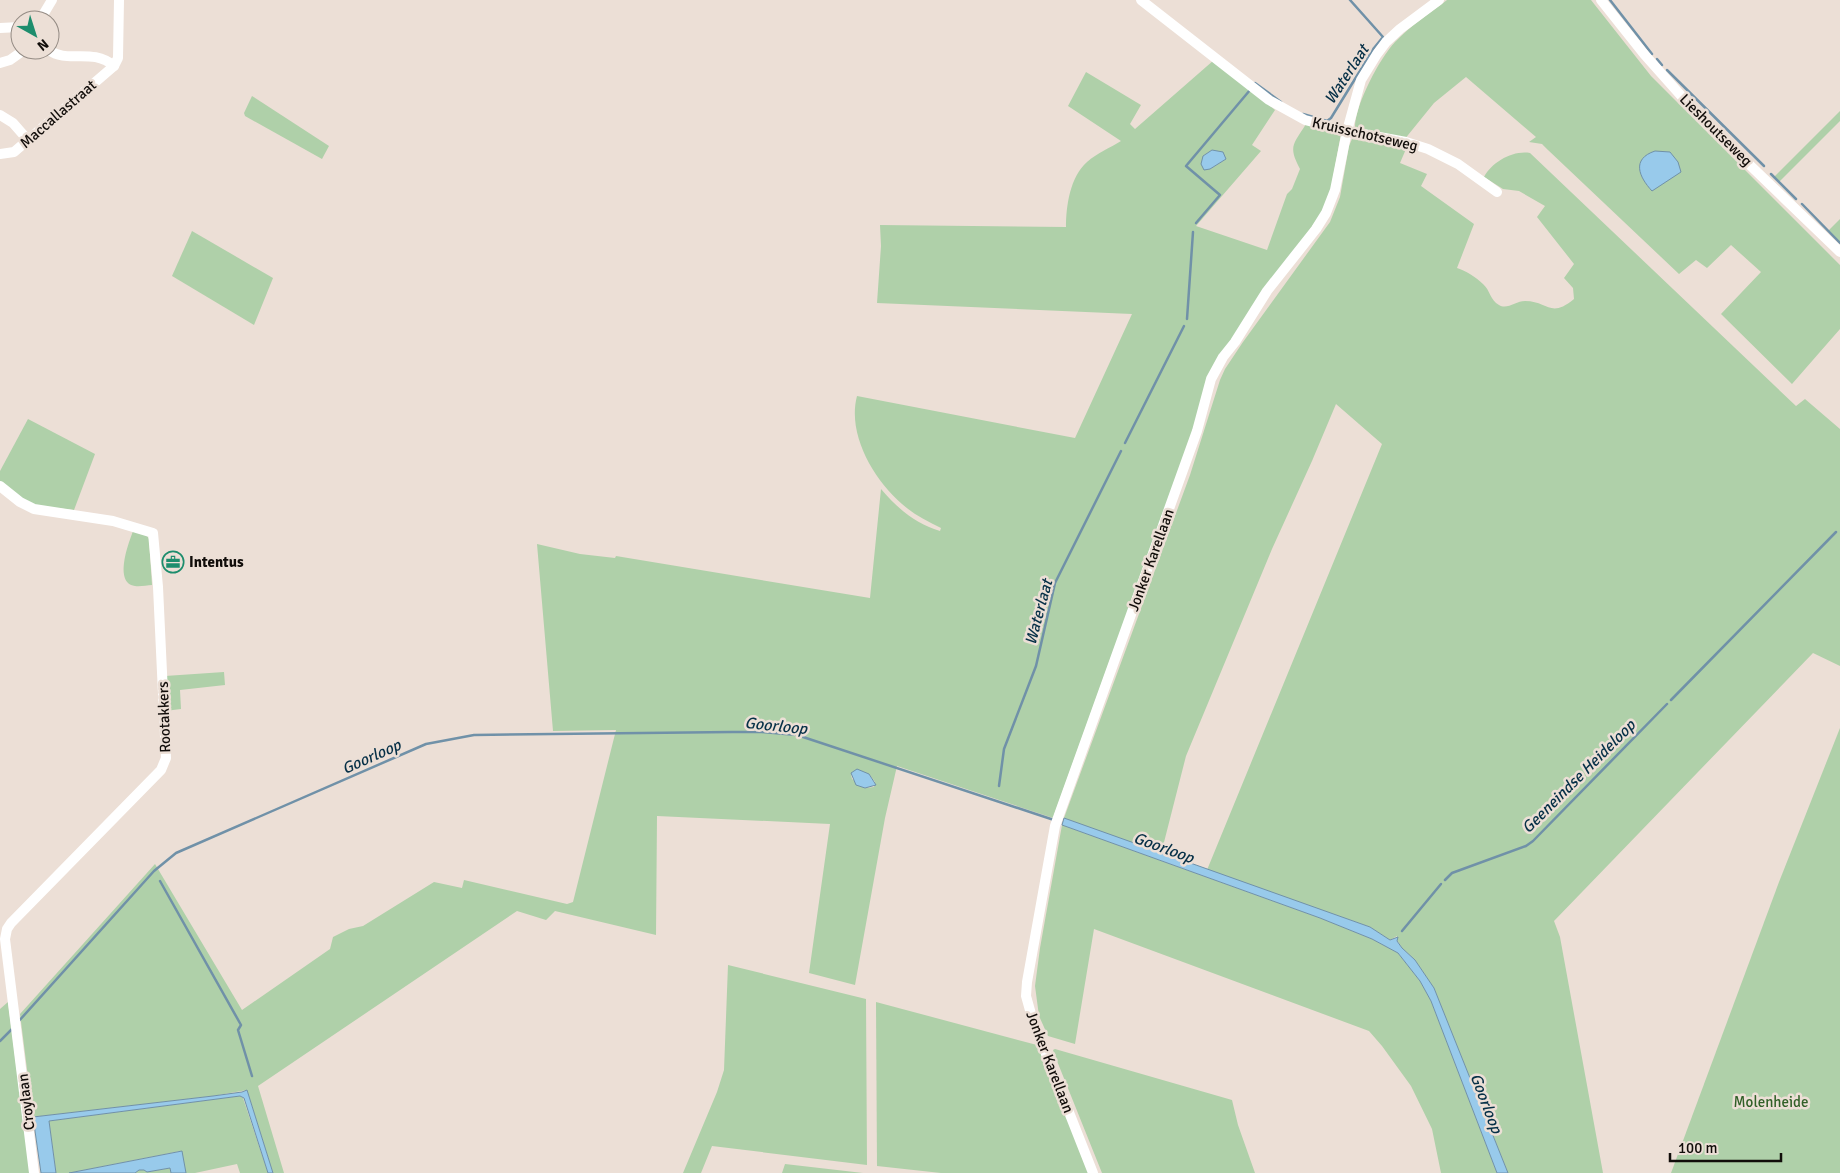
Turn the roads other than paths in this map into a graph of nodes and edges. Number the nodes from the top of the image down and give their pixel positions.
1 (119, 0) edge
2 (1140, 0) edge
3 (1439, 0) edge
4 (1601, 0) edge
5 (60, 55) edge
6 (114, 66) junction
7 (0, 115) edge
8 (1347, 131) junction
9 (28, 140) junction
10 (0, 154) edge
11 (1497, 192) dead end
12 (1840, 252) edge
13 (0, 486) edge
14 (17, 1031) joint
15 (34, 1173) edge
16 (1093, 1173) edge

1 - 6 street
2 - 8 street, Kruisschotseweg
3 - 8 street, Jonker Karellaan
4 - 12 street, Lieshoutseweg
5 - 6 street
6 - 9 street, Maccallastraat
7 - 9 street
8 - 11 street, Kruisschotseweg
8 - 16 street, Jonker Karellaan
9 - 10 street, Maccallastraat
13 - 14 street, Rootakkers
14 - 15 street, Croylaan

